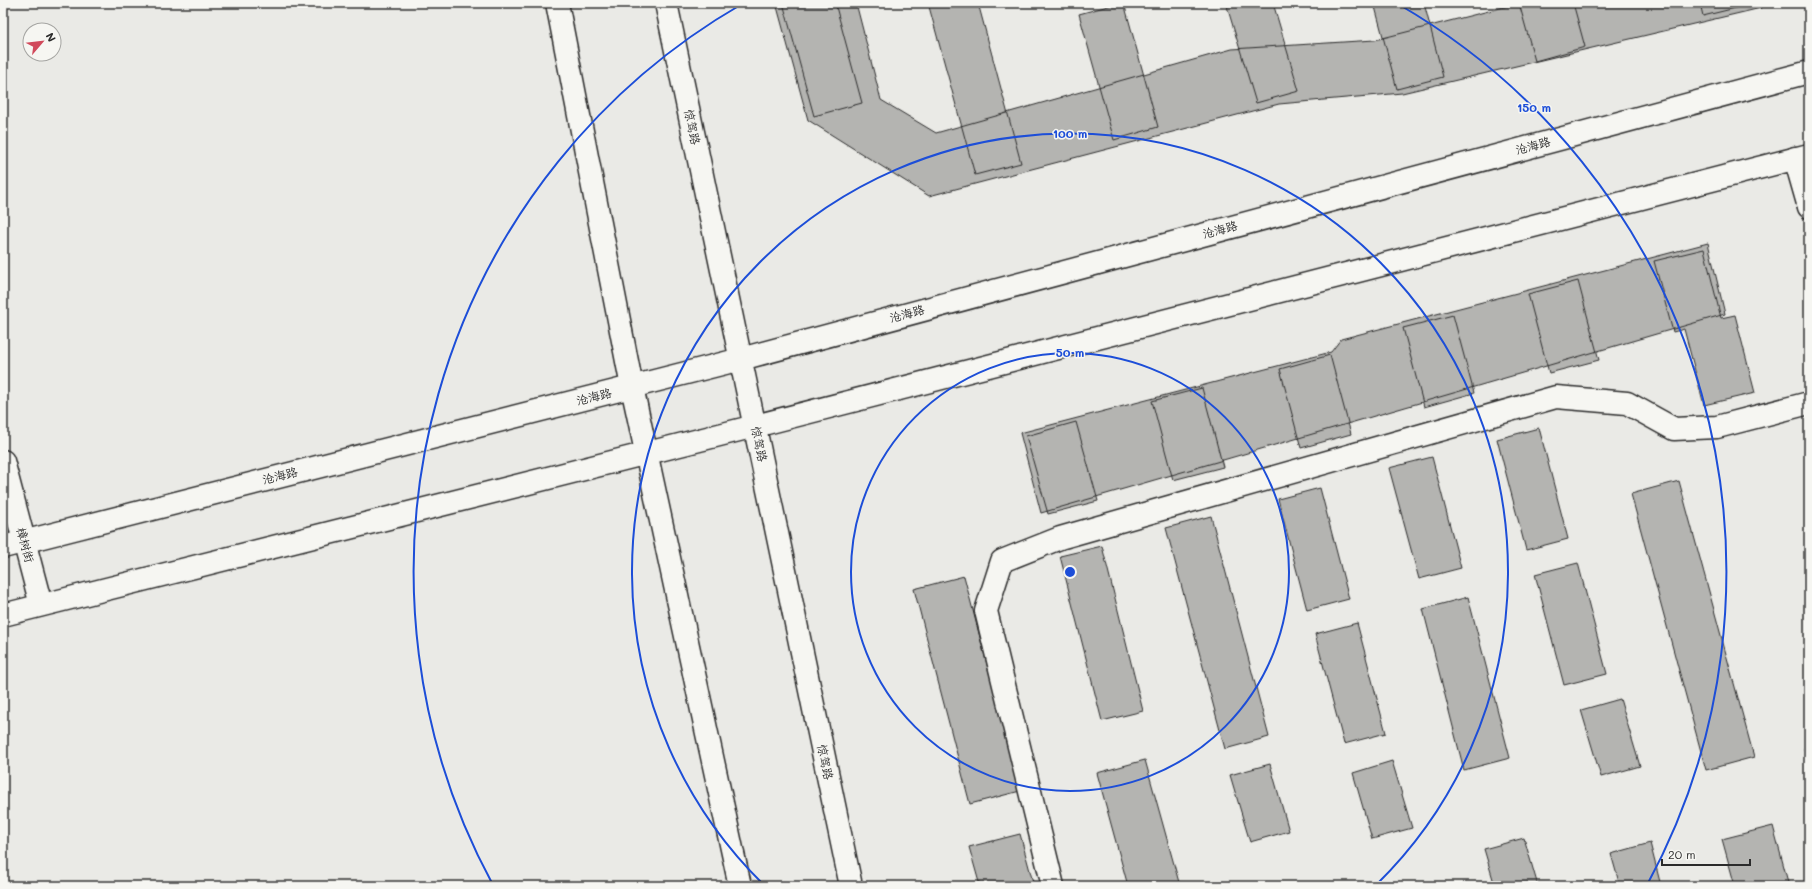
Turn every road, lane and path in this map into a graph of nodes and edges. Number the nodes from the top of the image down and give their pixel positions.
1 (557, 3) edge
2 (666, 3) edge
3 (1809, 72) edge
4 (1802, 156) edge
5 (1809, 207) edge
6 (741, 359) junction
7 (632, 387) junction
8 (1809, 403) edge
9 (755, 426) junction
10 (646, 453) junction
11 (3, 461) edge
12 (24, 541) junction
13 (3, 547) edge
14 (41, 605) junction
15 (3, 615) edge
16 (740, 886) edge
17 (851, 886) edge
18 (1053, 886) edge

1 - 7 main road
2 - 6 main road, 惊驾路
3 - 6 main road, 沧海路
4 - 5 main road
4 - 9 main road
6 - 7 main road, 沧海路
6 - 9 main road, 惊驾路
7 - 10 main road
7 - 12 main road, 沧海路
8 - 18 main road
9 - 10 main road
9 - 17 main road, 惊驾路
10 - 14 main road
10 - 16 main road
11 - 12 main road, 樟树街
12 - 13 main road, 沧海路
12 - 14 main road, 樟树街
14 - 15 main road

